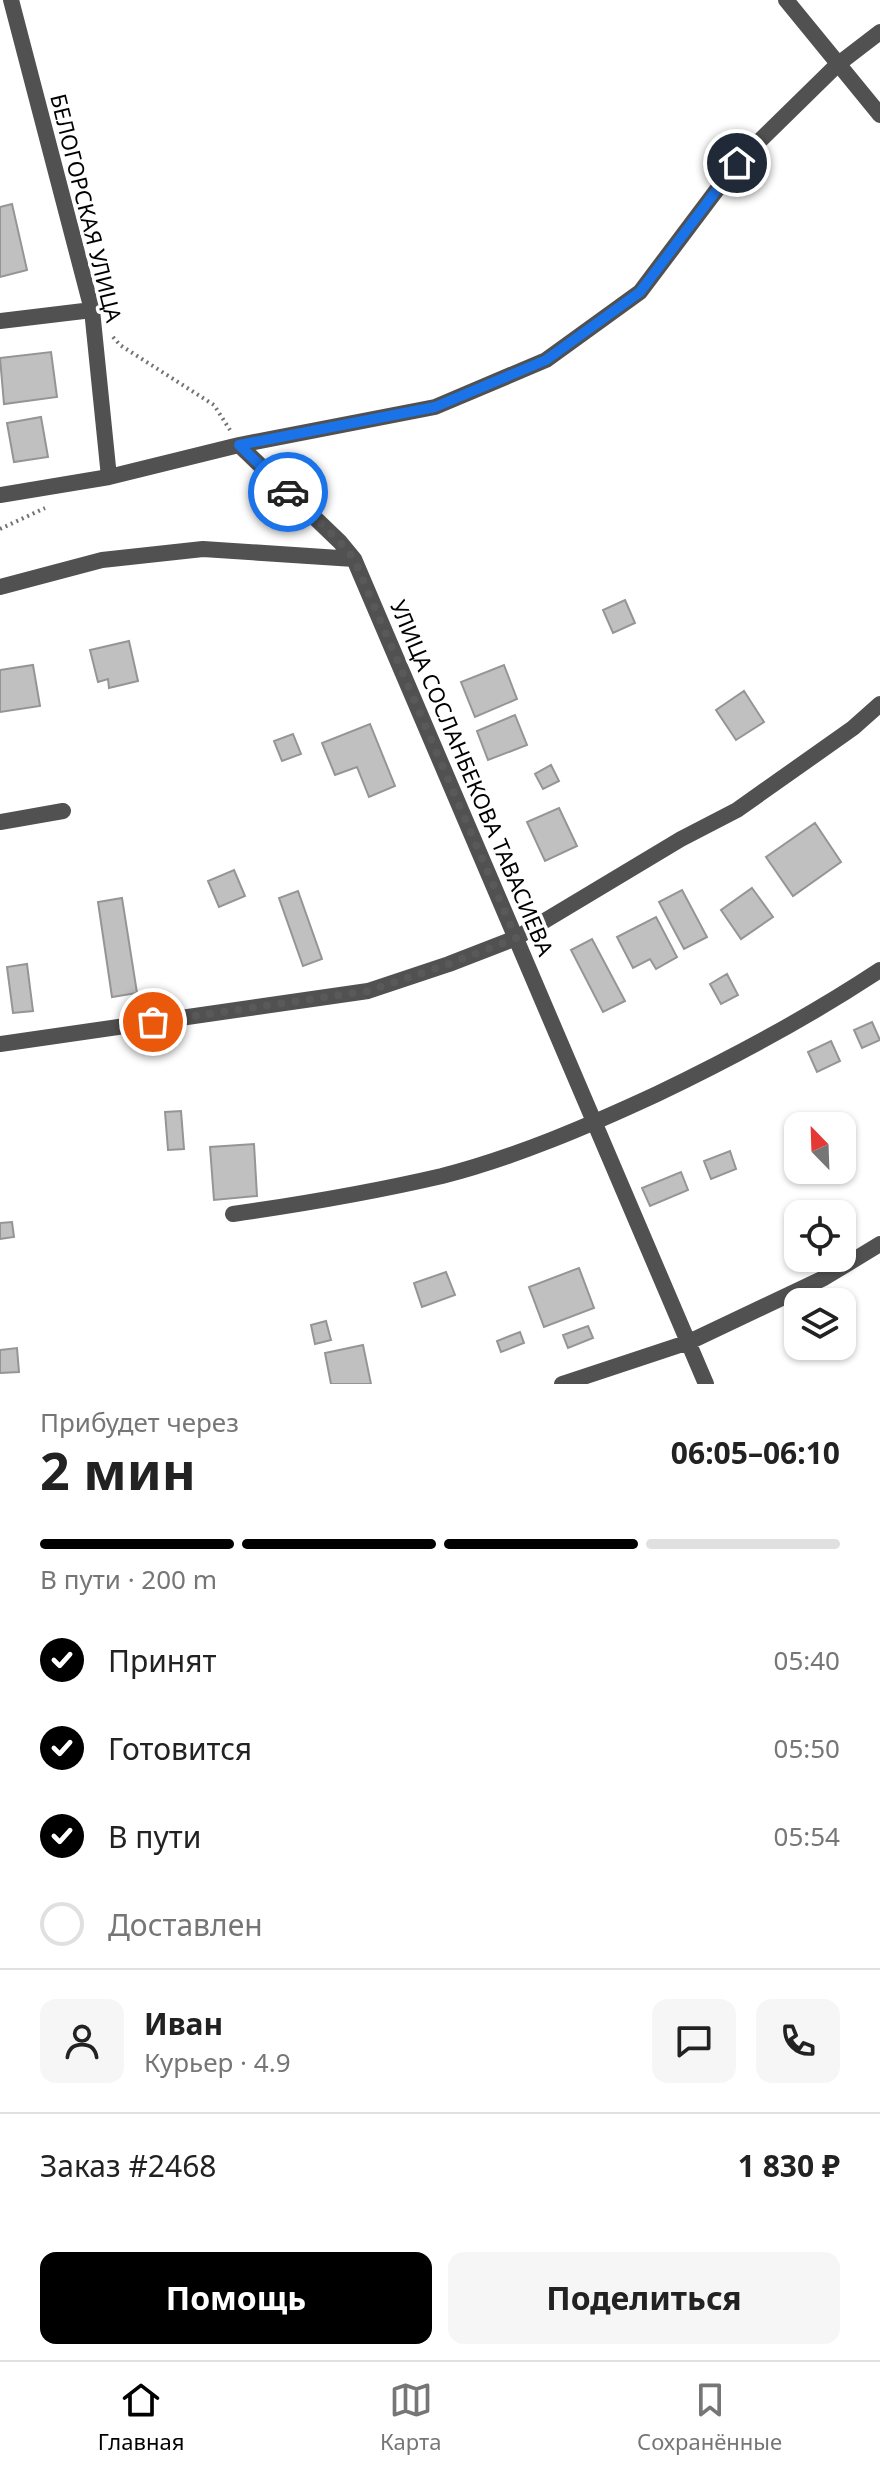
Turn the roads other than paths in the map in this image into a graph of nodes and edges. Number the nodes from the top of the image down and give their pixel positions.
1 (11, 0) edge
2 (786, 0) edge
3 (880, 32) edge
4 (837, 65) junction
5 (880, 115) edge
6 (92, 310) junction
7 (0, 321) edge
8 (239, 445) junction
9 (109, 477) junction
10 (0, 495) edge
11 (354, 559) junction
12 (0, 587) edge
13 (880, 704) edge
14 (63, 811) dead end
15 (0, 822) edge
16 (516, 938) junction
17 (880, 970) edge
18 (0, 1044) edge
19 (594, 1123) junction
20 (233, 1214) dead end
21 (880, 1244) edge
22 (689, 1342) junction
23 (562, 1384) edge
24 (706, 1384) edge

1 - 6 street, БЕЛОГОРСКАЯ УЛИЦА
2 - 4 street
3 - 4 street
4 - 5 street
4 - 8 street
6 - 7 street
6 - 9 street, БЕЛОГОРСКАЯ УЛИЦА
8 - 9 street
8 - 11 street, УЛИЦА СОСЛАНБЕКОВА ТАВАСИЕВА
9 - 10 street
11 - 12 street
11 - 16 street, УЛИЦА СОСЛАНБЕКОВА ТАВАСИЕВА
13 - 16 street
14 - 15 street
16 - 18 street
16 - 19 street, УЛИЦА СОСЛАНБЕКОВА ТАВАСИЕВА
17 - 19 street
19 - 20 street
19 - 22 street, УЛИЦА СОСЛАНБЕКОВА ТАВАСИЕВА
21 - 22 street
22 - 23 street
22 - 24 street, УЛИЦА СОСЛАНБЕКОВА ТАВАСИЕВА

